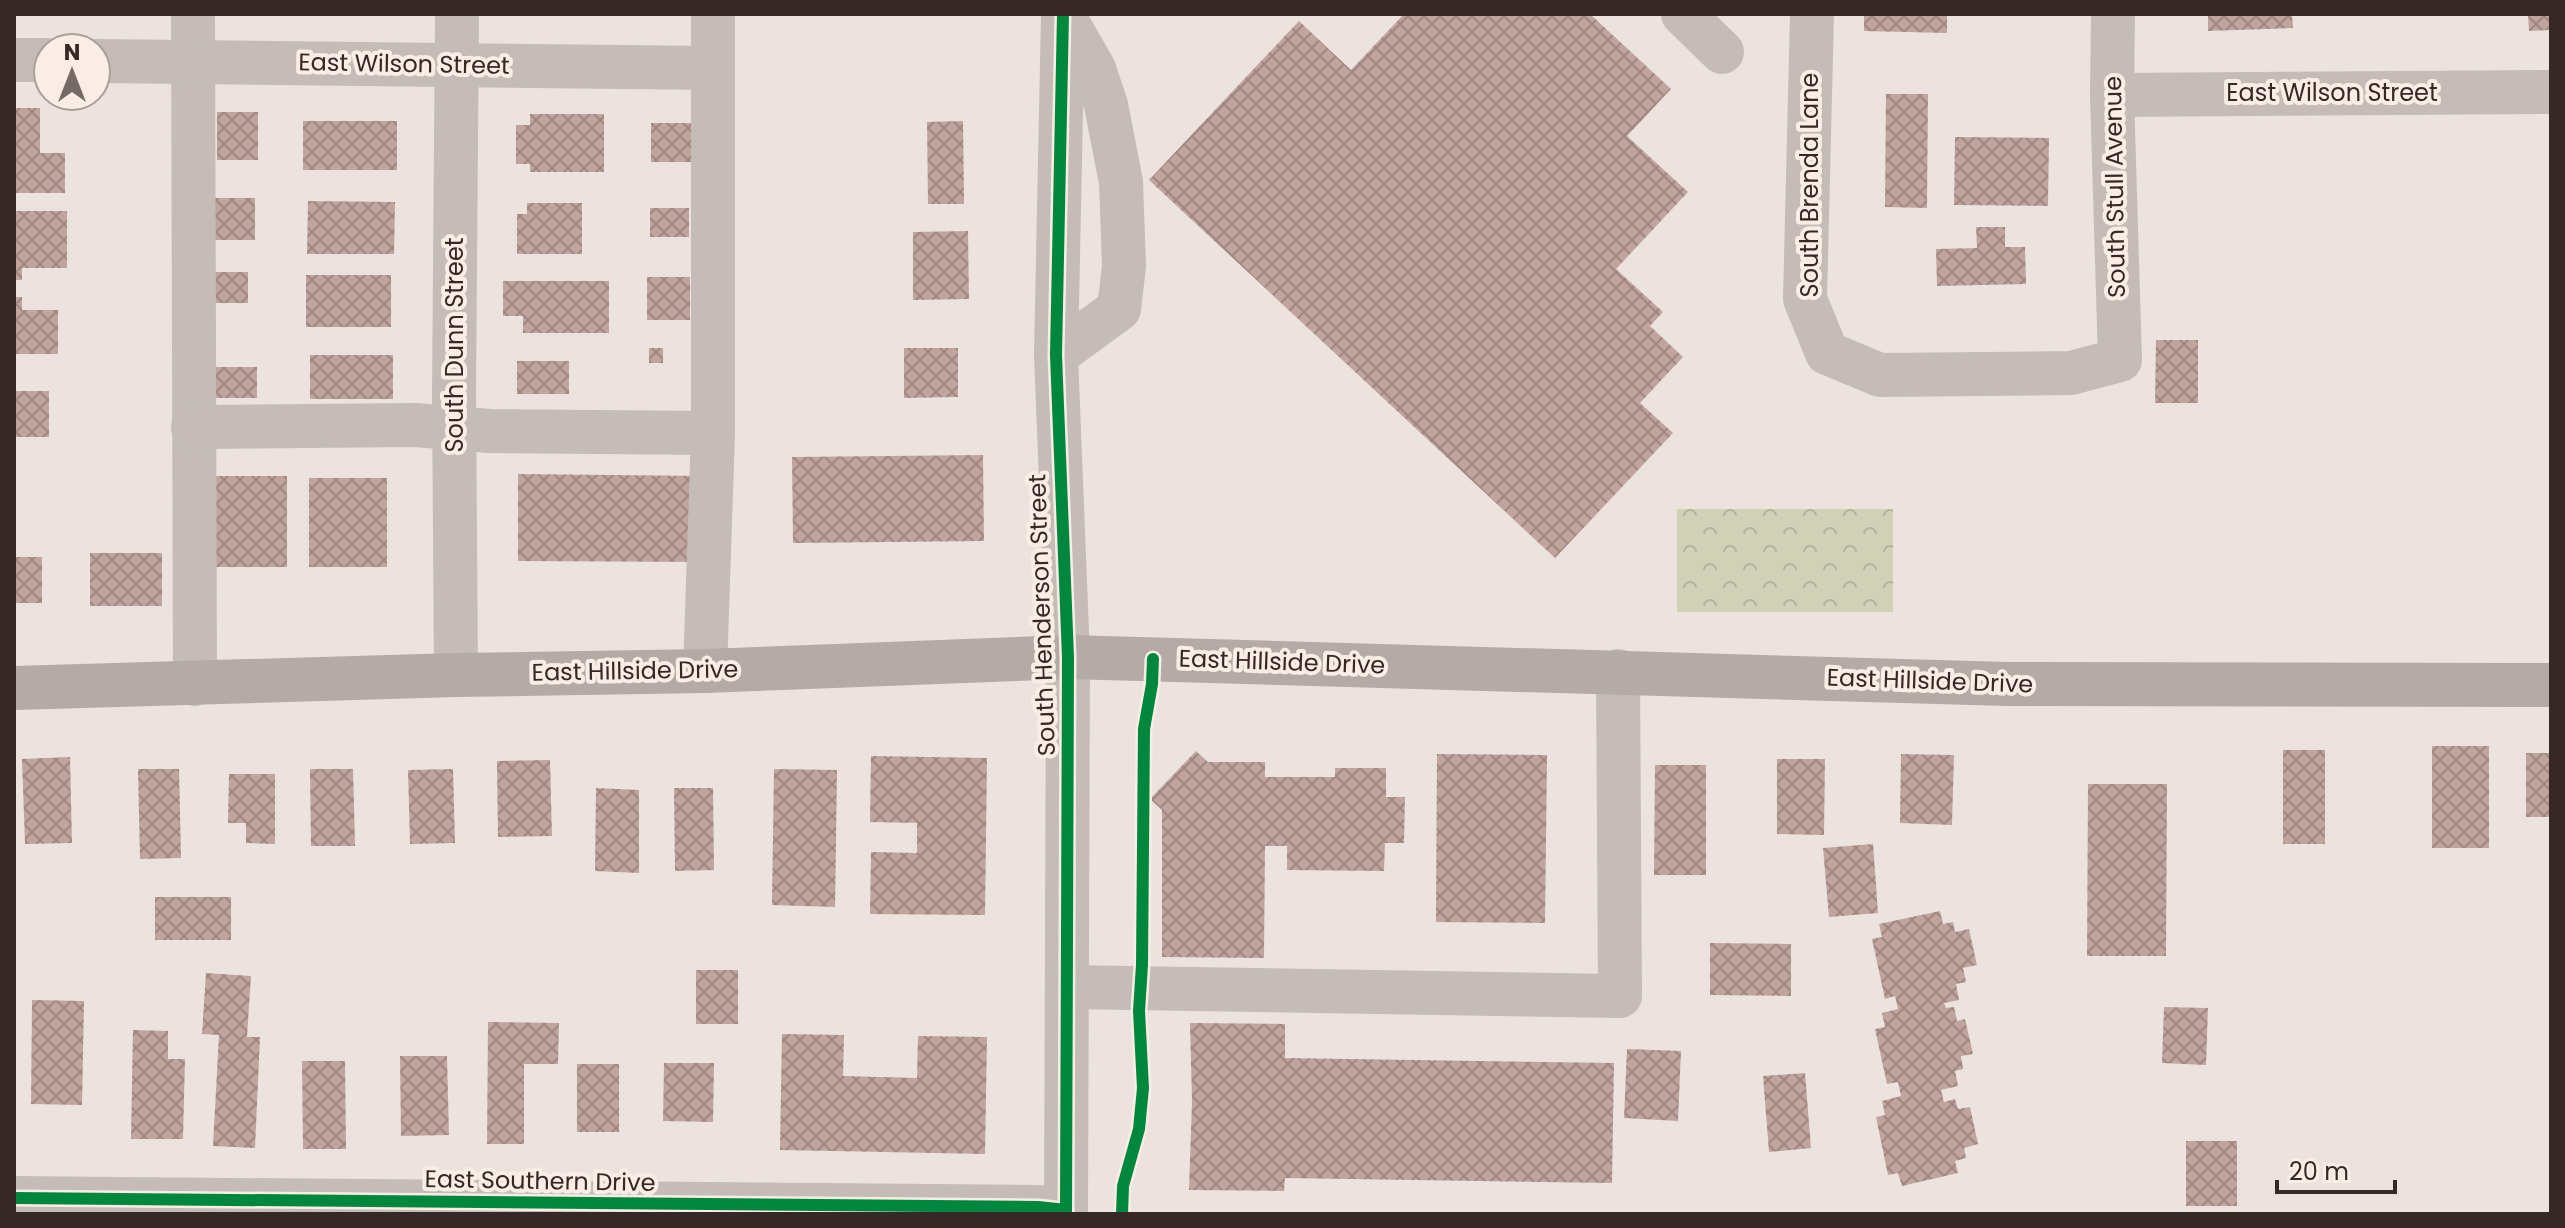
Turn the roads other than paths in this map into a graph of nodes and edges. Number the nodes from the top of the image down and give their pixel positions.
1 (193, 14) edge
2 (457, 14) edge
3 (713, 14) edge
4 (1063, 14) edge
5 (1683, 14) edge
6 (1812, 14) edge
7 (2113, 14) edge
8 (1722, 52) dead end
9 (112, 61) edge
10 (192, 62) junction
11 (457, 65) junction
12 (713, 68) junction
13 (2551, 92) edge
14 (2112, 95) junction
15 (1056, 355) junction
16 (2120, 360) joint
17 (193, 427) junction
18 (454, 429) junction
19 (713, 433) junction
20 (1068, 657) junction
21 (705, 671) junction
22 (1618, 671) junction
23 (456, 675) junction
24 (195, 684) junction
25 (2551, 685) edge
26 (14, 688) edge
27 (1068, 987) junction
28 (14, 1198) edge
29 (1066, 1212) edge

1 - 10 street
2 - 11 street, South Dunn Street
3 - 12 street
4 - 15 street, South Henderson Street
4 - 15 street
5 - 8 street
6 - 16 street, South Brenda Lane
7 - 14 street, South Stull Avenue
9 - 10 street, East Wilson Street
10 - 11 street, East Wilson Street
10 - 17 street
11 - 12 street, East Wilson Street
11 - 18 street, South Dunn Street
12 - 19 street
13 - 14 street, East Wilson Street
14 - 16 street, South Stull Avenue
15 - 20 street, South Henderson Street
17 - 18 street
17 - 24 street
18 - 19 street
18 - 23 street, South Dunn Street
19 - 21 street
20 - 21 main road, East Hillside Drive
20 - 22 main road, East Hillside Drive
20 - 27 street, South Henderson Street
21 - 23 main road, East Hillside Drive
22 - 25 main road, East Hillside Drive
22 - 27 street
23 - 24 main road, East Hillside Drive
24 - 26 main road, East Hillside Drive
27 - 29 street, South Henderson Street
28 - 29 street, East Southern Drive

